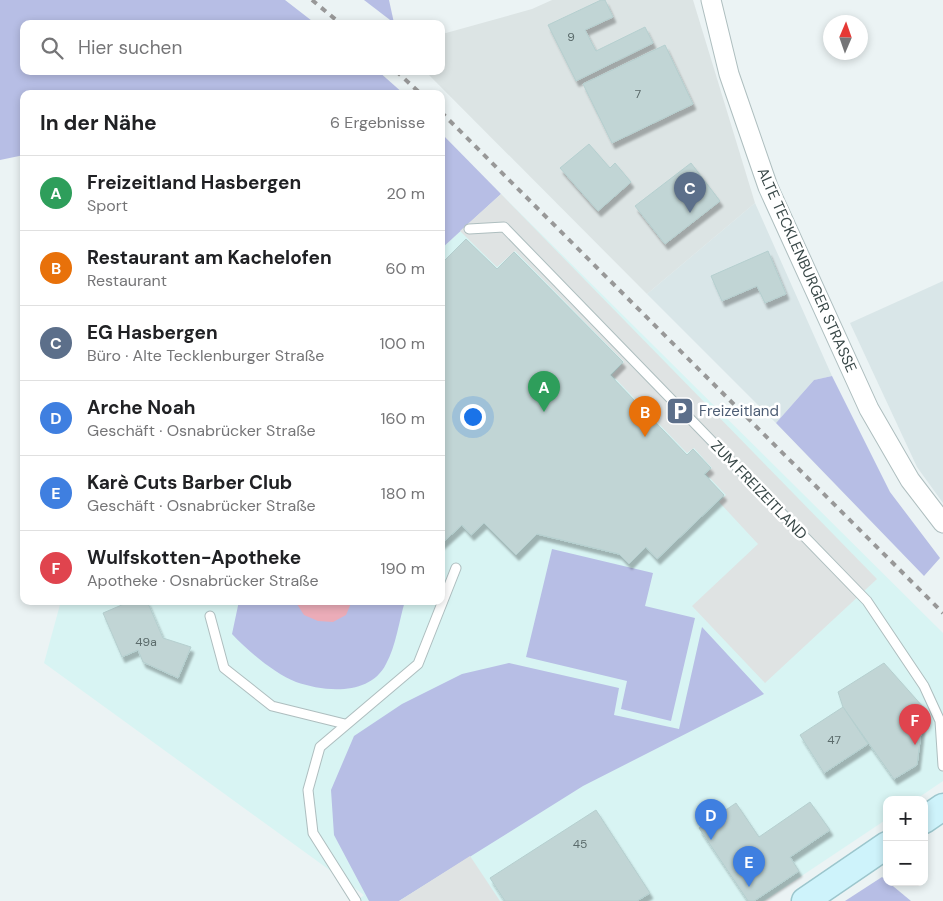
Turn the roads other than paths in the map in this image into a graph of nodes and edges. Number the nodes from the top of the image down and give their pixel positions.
1 (711, 0) edge
2 (469, 229) dead end
3 (943, 523) edge
4 (456, 568) dead end
5 (445, 596) edge
6 (441, 605) edge
7 (210, 616) dead end
8 (345, 724) junction
9 (943, 766) edge
10 (943, 807) edge
11 (928, 817) edge
12 (883, 848) edge
13 (356, 901) edge
14 (805, 901) edge

1 - 3 street, ALTE TECKLENBURGER STRASSE
2 - 9 lane, ZUM FREIZEITLAND
4 - 5 lane
6 - 8 lane
7 - 8 lane
8 - 13 lane
10 - 11 main road
12 - 14 main road

